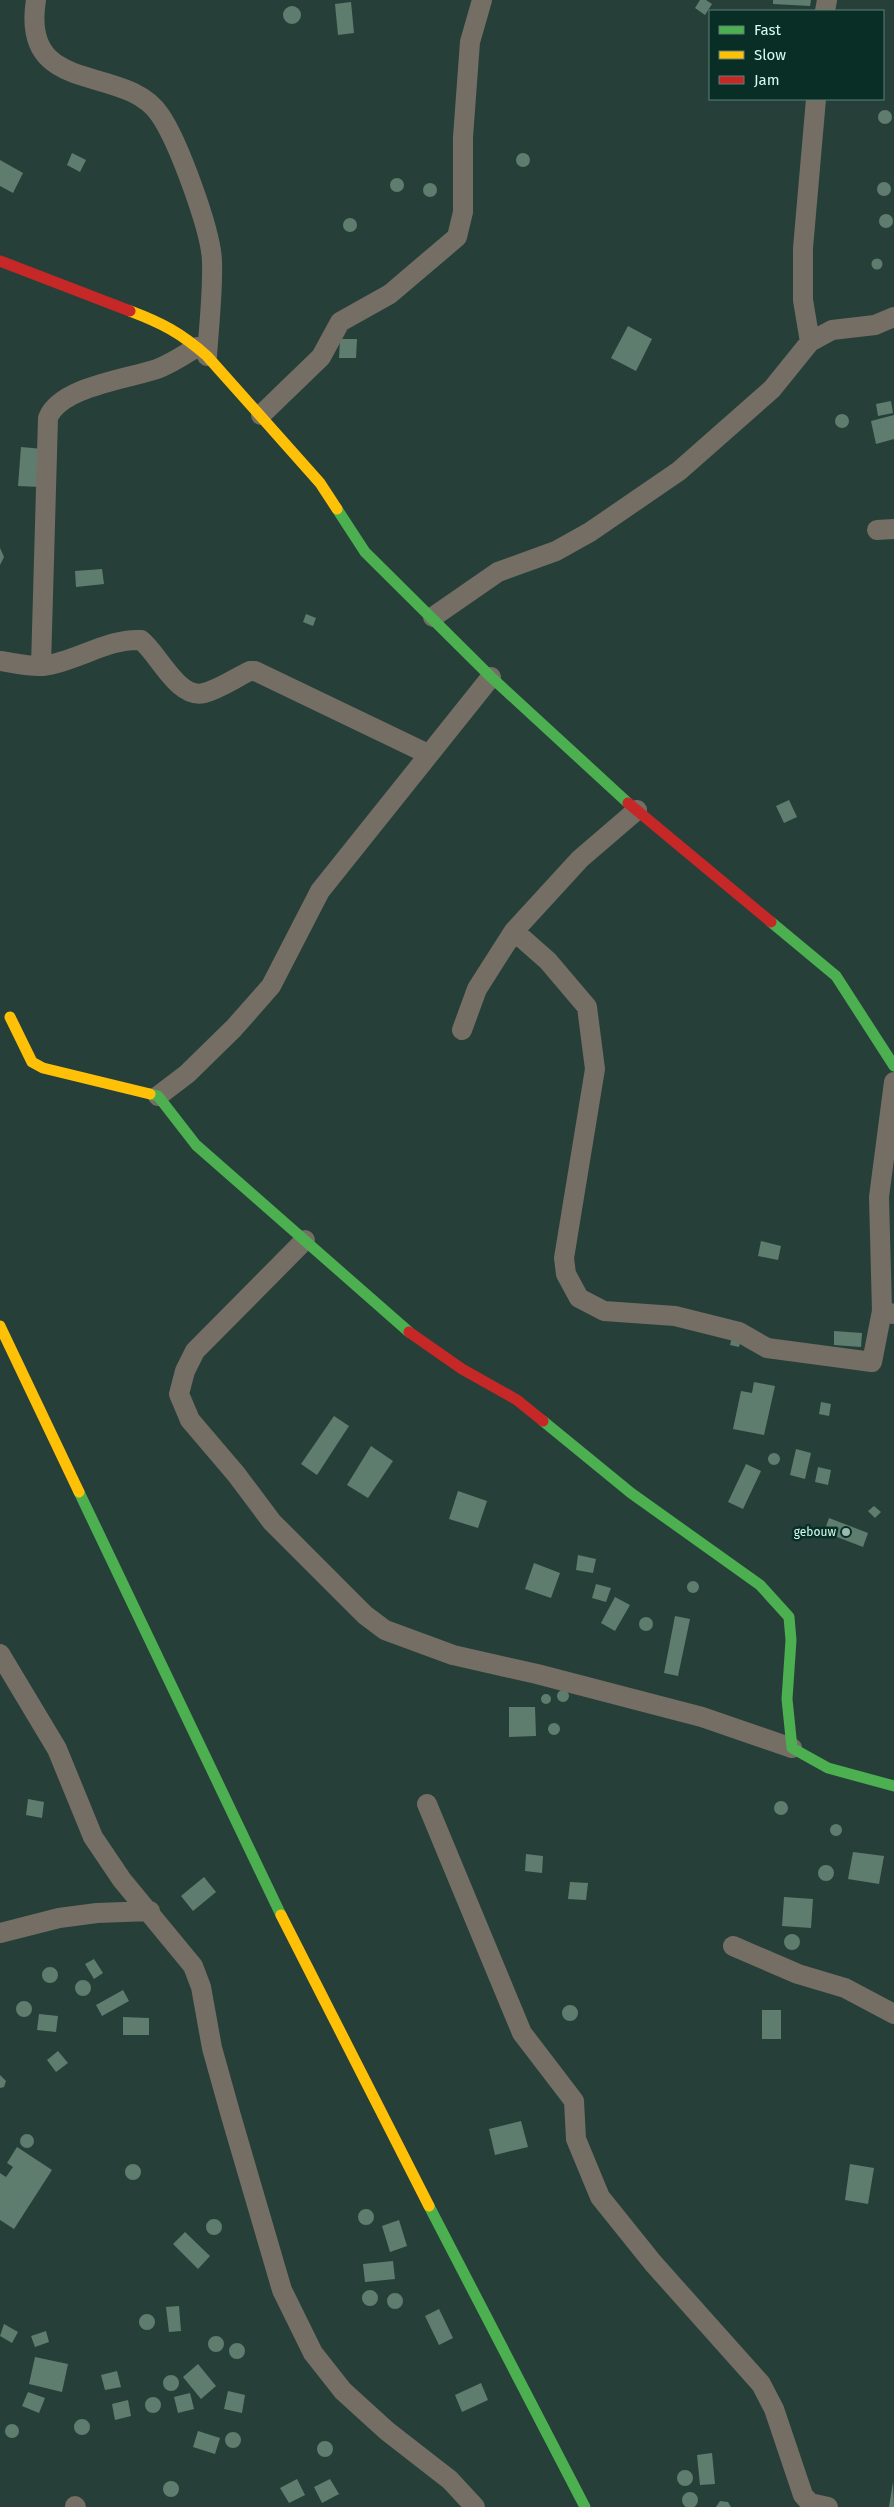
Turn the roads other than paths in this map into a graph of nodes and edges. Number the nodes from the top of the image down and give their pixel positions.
1 (36, 0) edge
2 (482, 0) edge
3 (816, 100) edge
4 (0, 261) edge
5 (894, 317) edge
6 (810, 342) junction
7 (202, 352) junction
8 (262, 415) junction
9 (434, 618) junction
10 (0, 661) edge
11 (42, 666) junction
12 (492, 677) junction
13 (428, 754) junction
14 (637, 810) junction
15 (514, 931) junction
16 (10, 1017) dead end
17 (462, 1030) dead end
18 (894, 1066) edge
19 (894, 1082) edge
20 (158, 1096) junction
21 (305, 1240) junction
22 (888, 1313) edge
23 (0, 1326) edge
24 (0, 1654) edge
25 (792, 1748) junction
26 (894, 1786) edge
27 (428, 1804) dead end
28 (150, 1911) junction
29 (0, 1933) edge
30 (733, 1946) dead end
31 (894, 2014) edge
32 (475, 2507) edge
33 (585, 2507) edge
34 (828, 2507) edge

1 - 7 street
2 - 8 street
3 - 6 street
4 - 7 street
5 - 6 street
6 - 9 street
7 - 8 street
7 - 11 street
8 - 9 street
9 - 12 street
10 - 11 street
11 - 13 street
12 - 13 street
12 - 14 street
13 - 20 street
14 - 15 street
14 - 18 street
15 - 17 street
15 - 22 street
16 - 20 street
19 - 22 street
20 - 21 street
21 - 25 street
21 - 25 street
23 - 33 street
24 - 28 street
25 - 26 street
27 - 34 street
28 - 29 street
28 - 32 street
30 - 31 street

